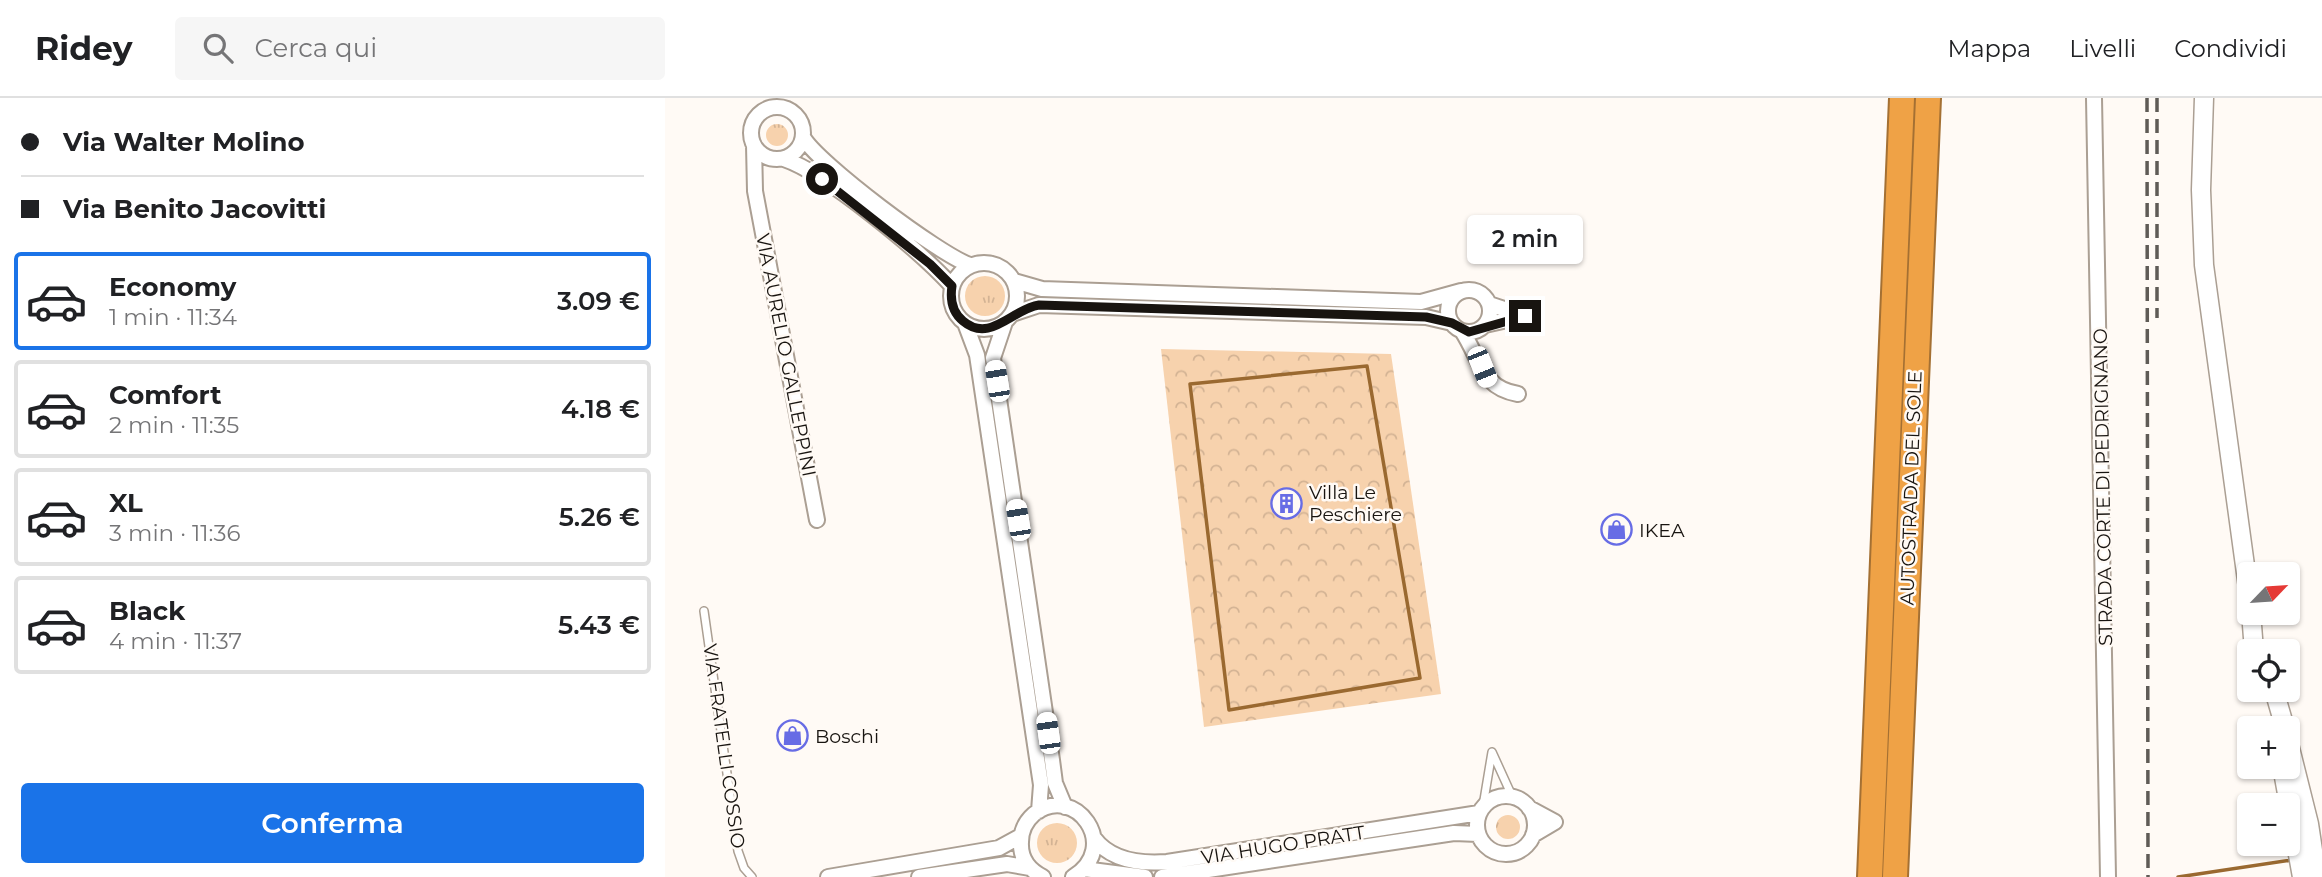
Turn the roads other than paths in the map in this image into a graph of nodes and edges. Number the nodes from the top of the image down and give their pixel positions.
1 (765, 98) edge
2 (1902, 98) edge
3 (1928, 98) edge
4 (2094, 98) edge
5 (2204, 98) edge
6 (787, 104) edge
7 (759, 114) junction
8 (803, 137) junction
9 (754, 145) junction
10 (781, 159) junction
11 (755, 191) junction
12 (970, 265) junction
13 (1014, 281) junction
14 (952, 286) junction
15 (1461, 291) junction
16 (1489, 304) junction
17 (1008, 318) junction
18 (965, 323) junction
19 (1457, 327) junction
20 (1483, 327) junction
21 (1477, 353) junction
22 (1518, 394) dead end
23 (817, 520) dead end
24 (2245, 562) edge
25 (704, 611) dead end
26 (2291, 779) edge
27 (2298, 779) edge
28 (1512, 796) junction
29 (1065, 807) junction
30 (1481, 810) junction
31 (1039, 811) junction
32 (2319, 821) edge
33 (1478, 834) junction
34 (1021, 836) junction
35 (1094, 838) junction
36 (2322, 838) edge
37 (2300, 841) edge
38 (2299, 856) edge
39 (2313, 857) junction
40 (1037, 872) edge
41 (1079, 873) edge
42 (752, 877) edge
43 (828, 877) edge
44 (919, 877) edge
45 (1145, 877) edge
46 (1162, 877) edge
47 (1870, 877) edge
48 (1895, 877) edge
49 (2108, 877) edge
50 (2302, 877) edge
51 (2317, 877) edge

1 - 7 street
2 - 47 highway, AUTOSTRADA DEL SOLE
3 - 48 highway, AUTOSTRADA DEL SOLE
4 - 49 street, STRADA CORTE DI PEDRIGNANO
5 - 24 street
6 - 7 street
6 - 8 street
7 - 9 street
8 - 10 street
8 - 12 street
9 - 10 street
9 - 11 street, VIA AURELIO GALLEPPINI
10 - 11 street
10 - 14 street
11 - 23 street, VIA AURELIO GALLEPPINI
12 - 13 street
12 - 14 street
13 - 15 street
13 - 17 street
14 - 18 street
15 - 16 street
15 - 19 street
16 - 20 street
16 - 20 street
17 - 18 street
17 - 19 street
17 - 29 street
18 - 31 street
19 - 20 street
19 - 21 street
20 - 21 street
21 - 22 street
25 - 42 lane, VIA FRATELLI COSSIO
26 - 32 street
27 - 32 street
28 - 30 street
28 - 30 lane
28 - 33 street
29 - 31 street
29 - 35 street, VIA HUGO PRATT
30 - 33 street
30 - 35 street, VIA HUGO PRATT
31 - 34 street
32 - 37 street
32 - 39 street
33 - 46 street, VIA HUGO PRATT
34 - 40 street
34 - 43 street
35 - 41 street
36 - 39 street
38 - 50 street
39 - 51 street
40 - 44 street
41 - 45 street

